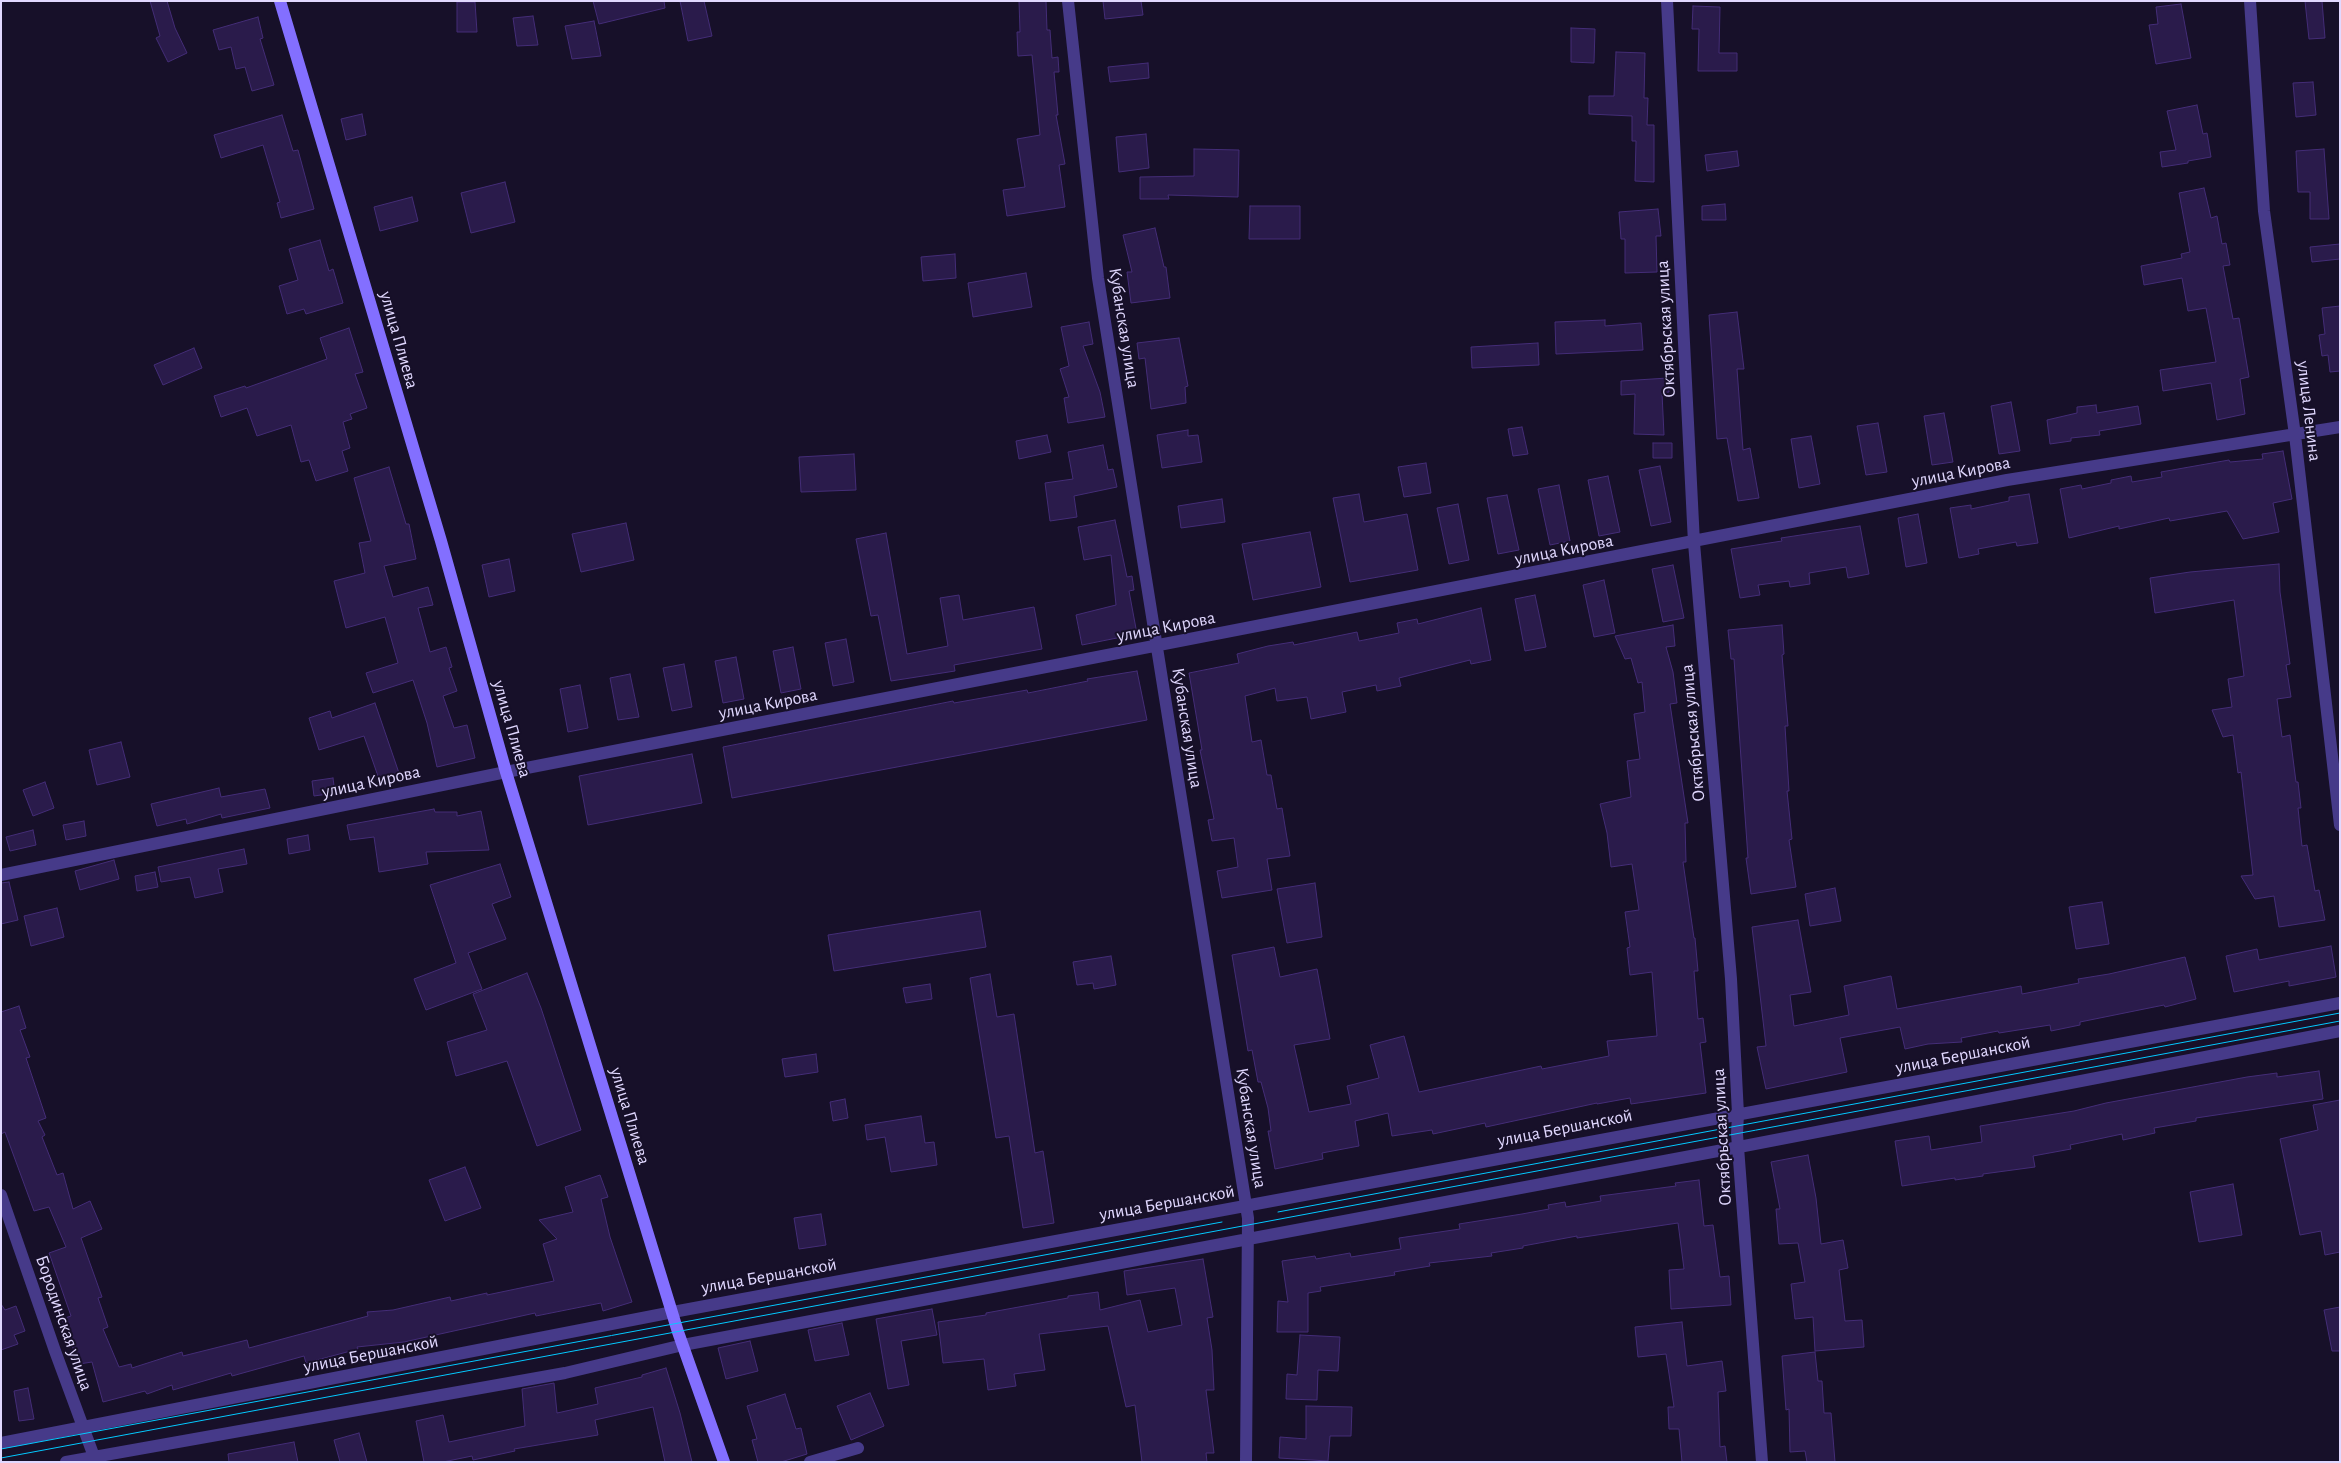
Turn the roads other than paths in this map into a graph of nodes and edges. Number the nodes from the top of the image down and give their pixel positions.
1 (280, 1) edge
2 (1068, 1) edge
3 (1667, 1) edge
4 (2250, 1) edge
5 (2340, 427) edge
6 (2295, 434) junction
7 (1694, 543) junction
8 (1156, 647) junction
9 (506, 772) junction
10 (2340, 825) edge
11 (1, 875) edge
12 (2340, 1002) edge
13 (2340, 1030) edge
14 (1738, 1114) junction
15 (1739, 1147) junction
16 (1, 1195) edge
17 (1246, 1206) junction
18 (1248, 1239) junction
19 (673, 1312) junction
20 (684, 1345) junction
21 (83, 1427) junction
22 (1, 1443) edge
23 (858, 1448) dead end
24 (95, 1459) edge
25 (66, 1462) edge
26 (724, 1462) edge
27 (810, 1462) edge
28 (1246, 1462) edge
29 (1762, 1462) edge

1 - 9 street, улица Плиева
2 - 8 street, Кубанская улица
3 - 7 street, Октябрьская улица
4 - 6 street, улица Ленина
5 - 6 street, улица Кирова
6 - 7 street, улица Кирова
6 - 10 street, улица Ленина
7 - 8 street, улица Кирова
7 - 14 street, Октябрьская улица
8 - 9 street, улица Кирова
8 - 17 street, Кубанская улица
9 - 11 street, улица Кирова
9 - 19 street, улица Плиева
12 - 14 street, улица Бершанской
13 - 15 street
14 - 15 street, Октябрьская улица
14 - 17 street, улица Бершанской
15 - 18 street
15 - 29 street, Октябрьская улица
16 - 21 street, Бородинская улица
17 - 18 street, Кубанская улица
17 - 19 street, улица Бершанской
18 - 20 street
18 - 28 street, Кубанская улица
19 - 20 street, улица Плиева
19 - 21 street, улица Бершанской
20 - 24 street
20 - 26 street, улица Плиева
21 - 22 street, улица Бершанской
21 - 24 street, Бородинская улица
23 - 27 street
24 - 25 street

